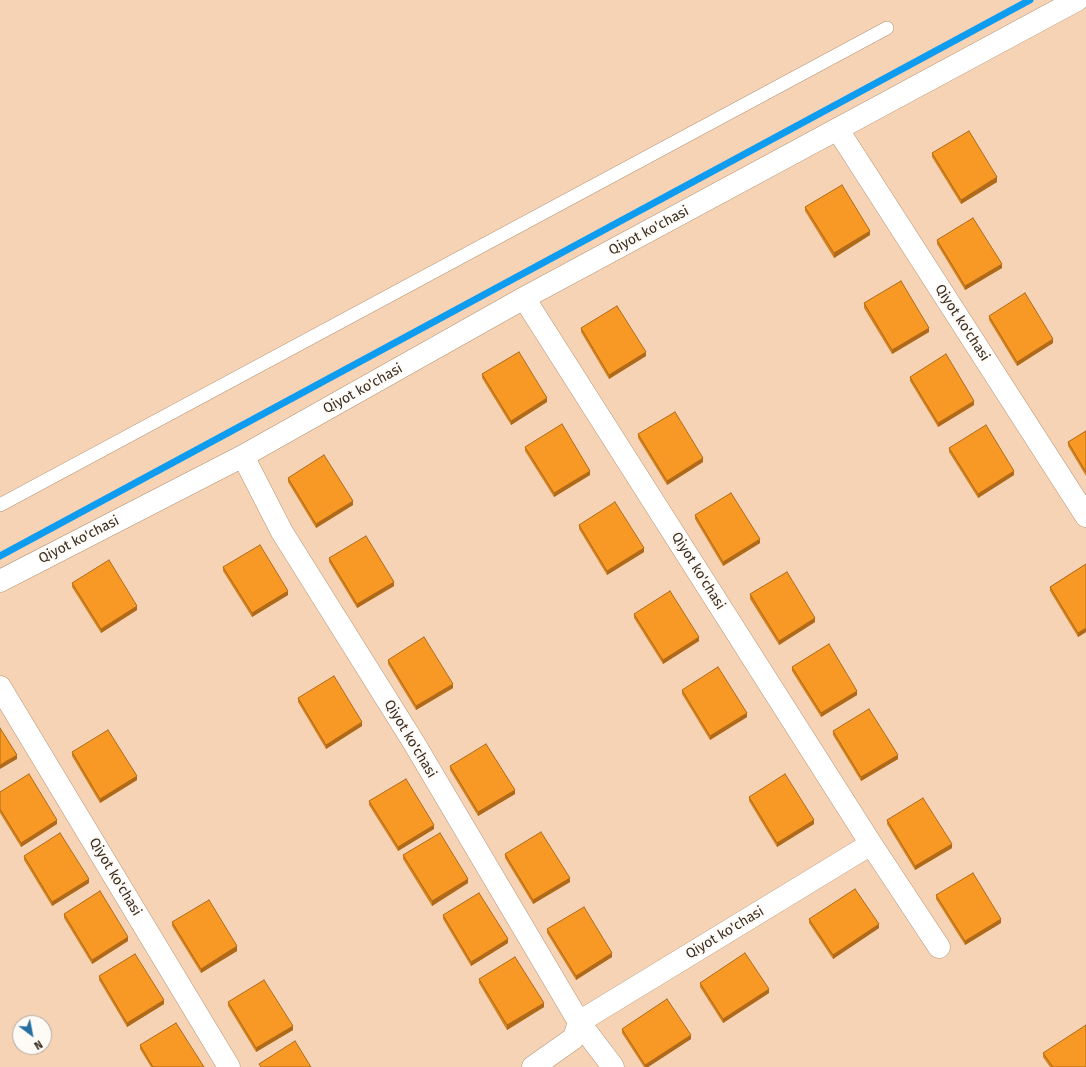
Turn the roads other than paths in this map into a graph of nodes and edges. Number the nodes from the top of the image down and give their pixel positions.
1 (1077, 0) edge
2 (887, 28) dead end
3 (838, 130) junction
4 (524, 298) junction
5 (243, 456) junction
6 (0, 505) edge
7 (1086, 516) edge
8 (0, 581) edge
9 (0, 687) edge
10 (871, 844) junction
11 (939, 947) dead end
12 (580, 1022) junction
13 (229, 1067) edge
14 (533, 1067) edge
15 (613, 1067) edge

1 - 3 street, Qiyot ko'chasi
2 - 6 lane
3 - 4 street, Qiyot ko'chasi
3 - 7 street, Qiyot ko'chasi
4 - 5 street, Qiyot ko'chasi
4 - 10 street, Qiyot ko'chasi
5 - 8 street, Qiyot ko'chasi
5 - 12 street, Qiyot ko'chasi
9 - 13 street, Qiyot ko'chasi
10 - 11 street, Qiyot ko'chasi
10 - 12 street, Qiyot ko'chasi
12 - 14 street
12 - 15 street

